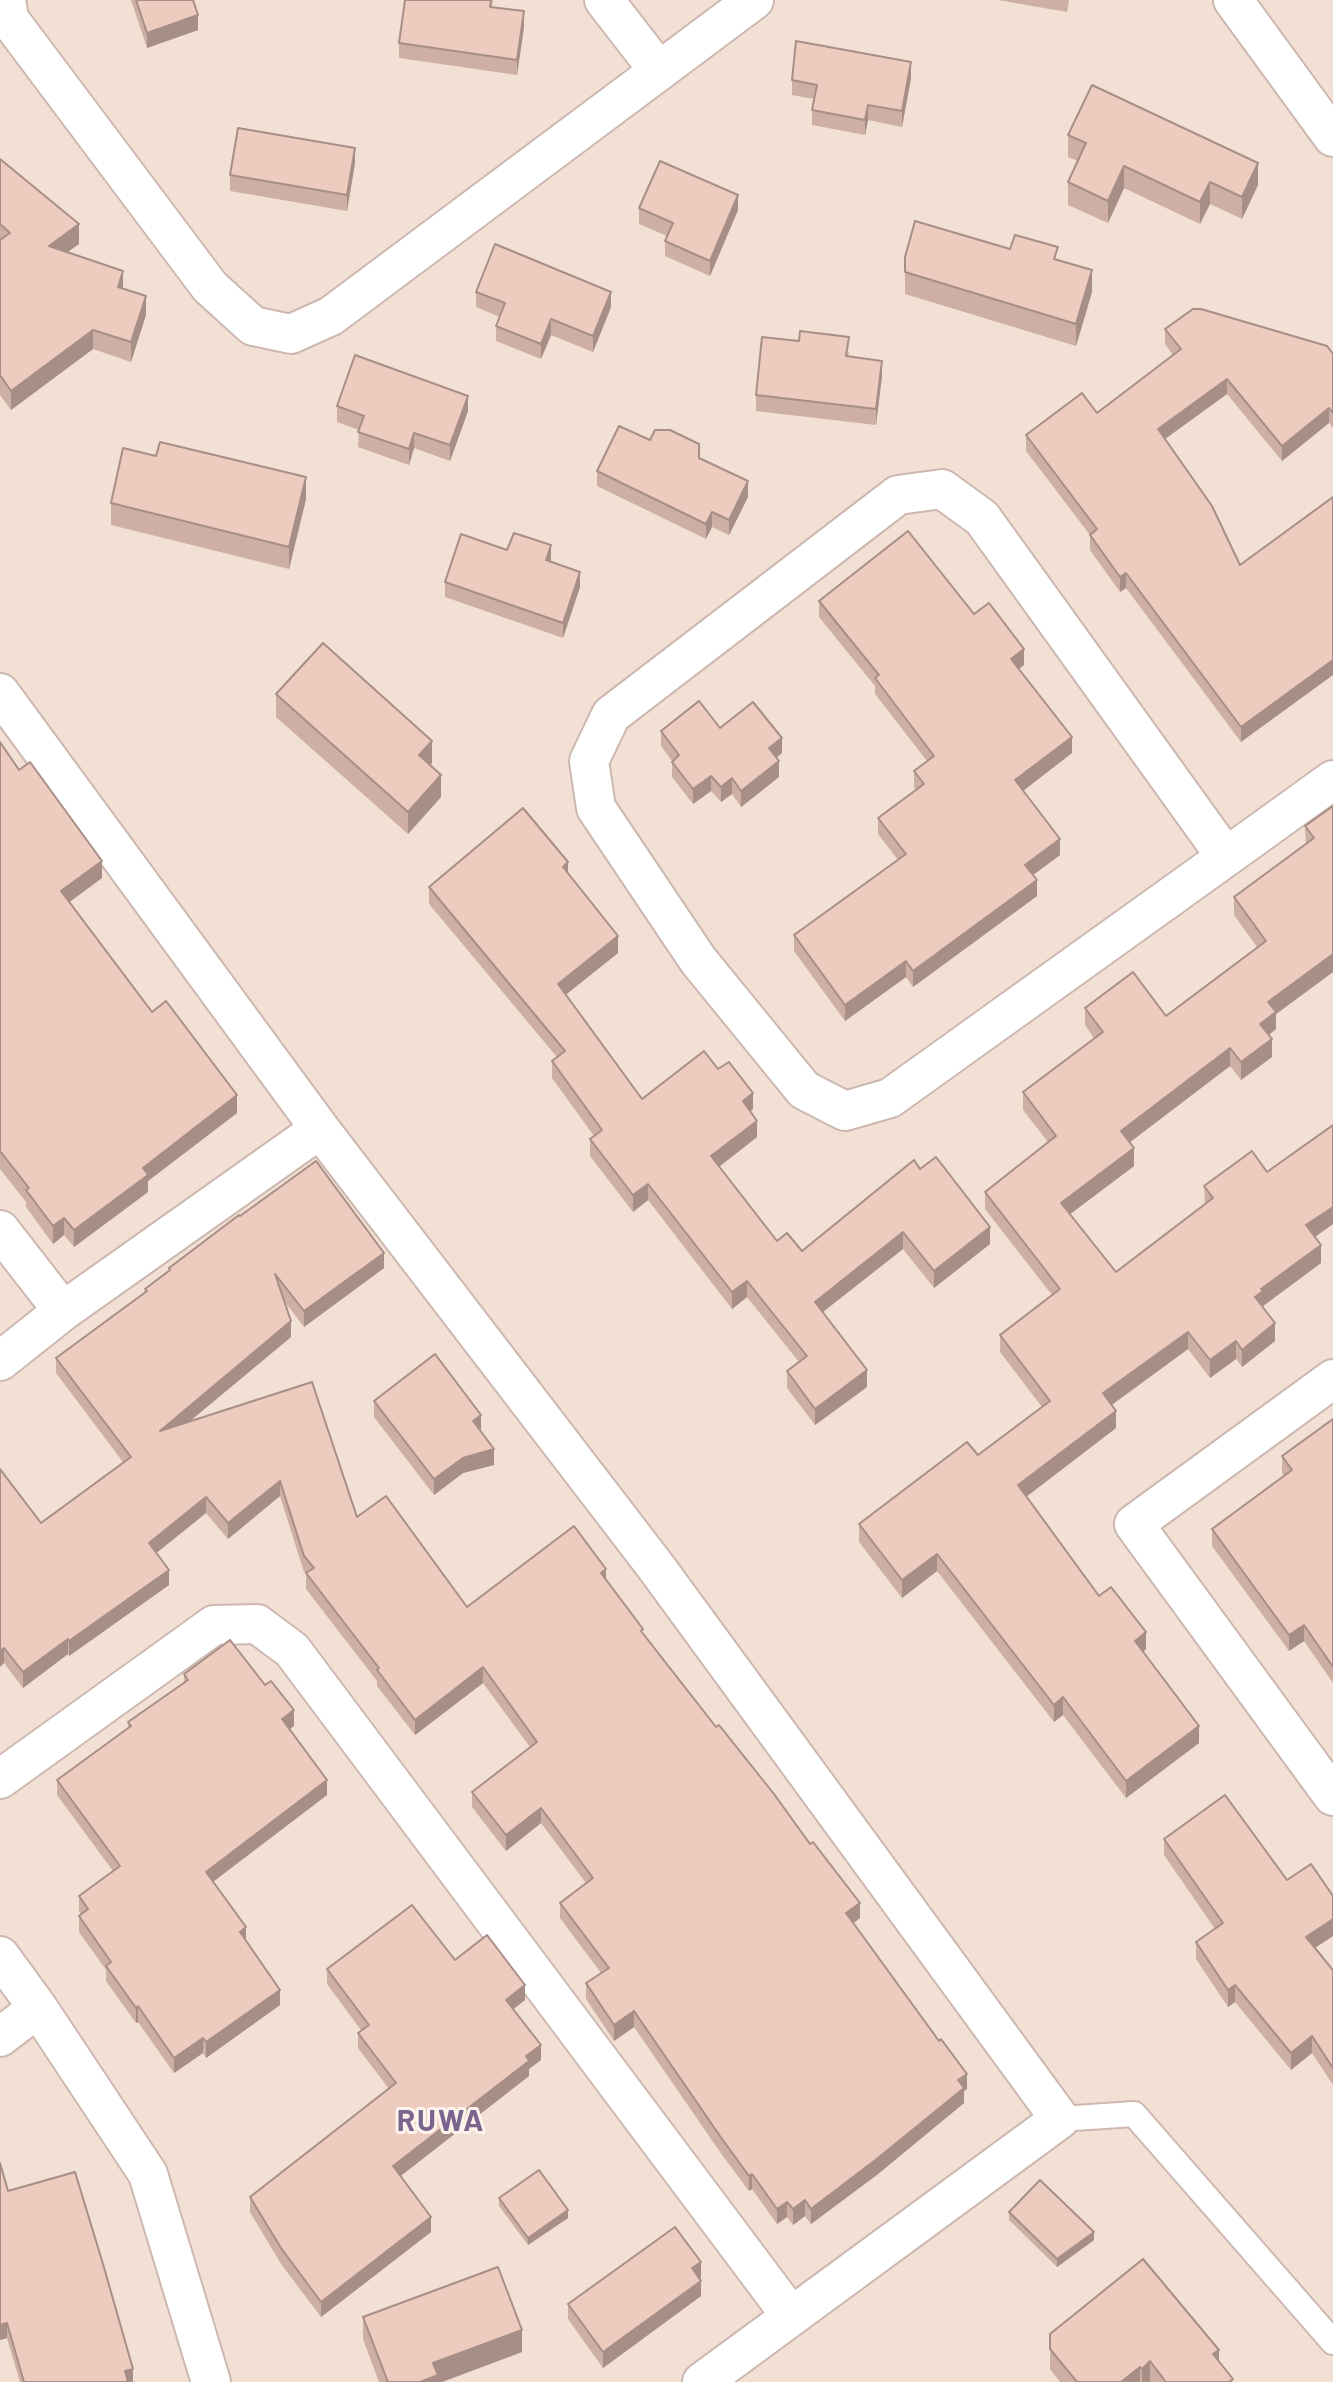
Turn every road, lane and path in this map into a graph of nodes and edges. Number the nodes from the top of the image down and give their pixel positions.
1 (6, 0) edge
2 (604, 0) edge
3 (754, 0) edge
4 (1233, 0) edge
5 (659, 71) junction
6 (1333, 137) edge
7 (0, 693) edge
8 (1333, 780) edge
9 (1226, 857) junction
10 (320, 1129) junction
11 (0, 1230) edge
12 (63, 1311) junction
13 (0, 1361) edge
14 (1333, 1379) edge
15 (0, 1779) edge
16 (1333, 1796) edge
17 (0, 1956) edge
18 (38, 2008) junction
19 (0, 2037) edge
20 (1060, 2119) junction
21 (791, 2316) junction
22 (1333, 2342) edge
23 (211, 2382) edge
24 (702, 2382) edge

1 - 5 street
2 - 5 street
3 - 5 street
4 - 6 street
7 - 10 street
8 - 9 street
9 - 9 street
10 - 12 street
10 - 20 street
11 - 12 street
12 - 13 street
14 - 16 street
15 - 21 street
17 - 18 street
18 - 19 street
18 - 23 street
20 - 21 street
20 - 22 lane
21 - 24 street

